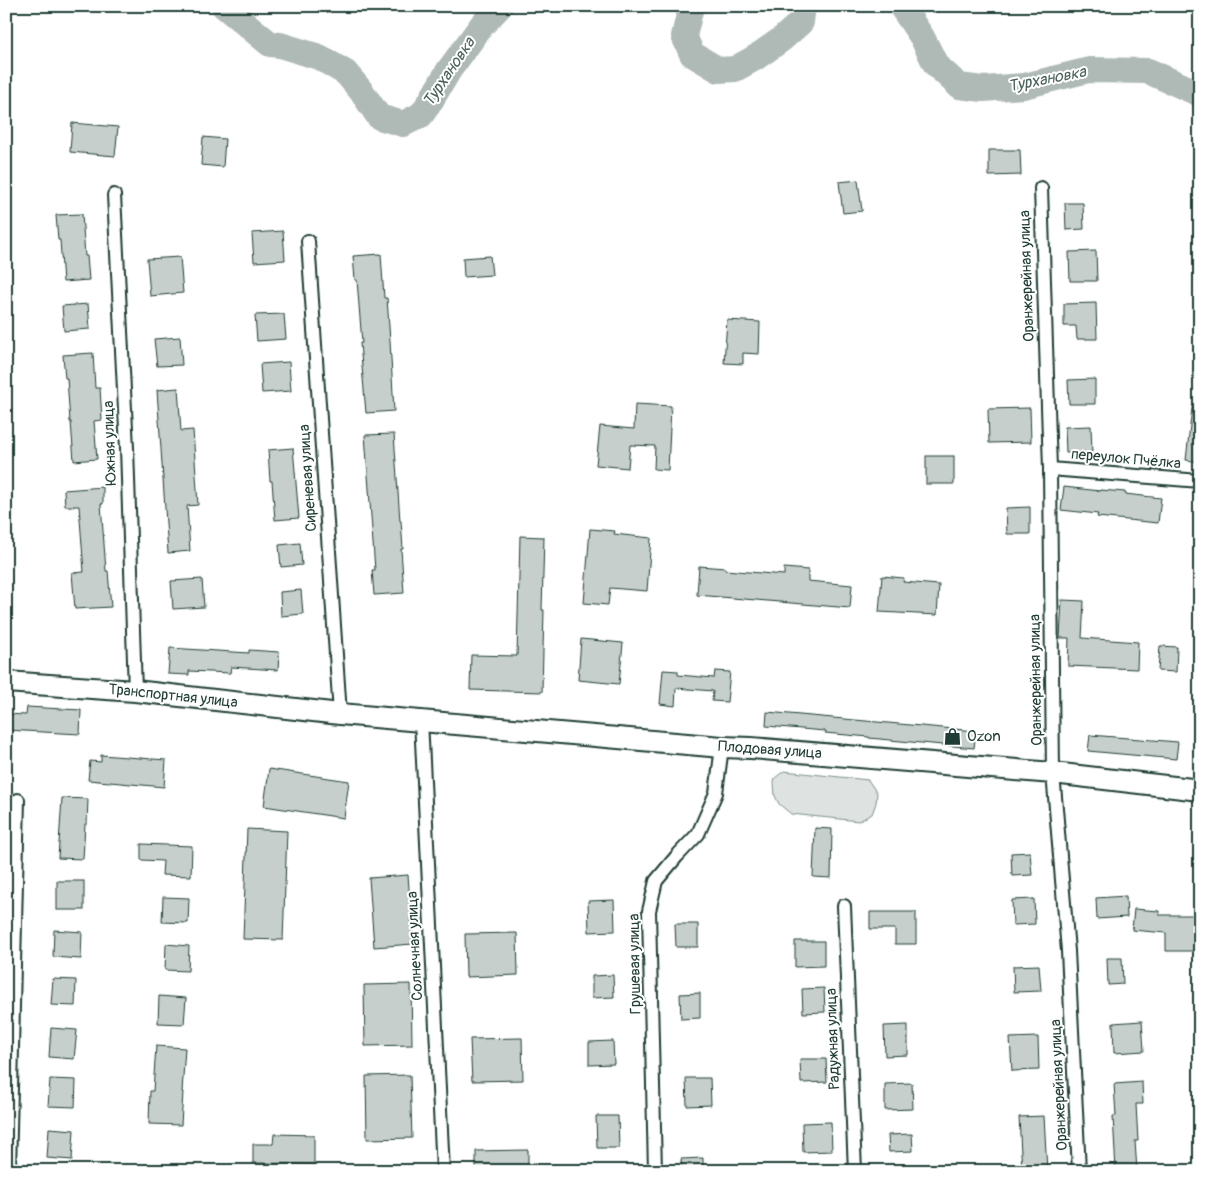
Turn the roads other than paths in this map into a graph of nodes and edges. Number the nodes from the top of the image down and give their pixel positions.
1 (1041, 188) dead end
2 (114, 194) dead end
3 (308, 241) dead end
4 (1050, 469) junction
5 (1200, 481) edge
6 (6, 682) edge
7 (135, 691) junction
8 (340, 714) junction
9 (421, 720) junction
10 (722, 747) junction
11 (1053, 773) junction
12 (1200, 790) edge
13 (18, 800) dead end
14 (844, 906) dead end
15 (8, 1171) edge
16 (443, 1171) edge
17 (655, 1171) edge
18 (855, 1171) edge
19 (1079, 1171) edge

1 - 4 street, Оранжерейная улица
2 - 7 street, Южная улица
3 - 8 street, Сиреневая улица
4 - 5 street, переулок Пчёлка
4 - 11 street, Оранжерейная улица
6 - 7 main road, Транспортная улица
7 - 8 main road, Транспортная улица
8 - 9 main road, Плодовая улица
9 - 10 main road, Плодовая улица
9 - 16 street, Солнечная улица
10 - 11 main road, Плодовая улица
10 - 17 street, Грушевая улица
11 - 12 main road, Плодовая улица
11 - 19 street, Оранжерейная улица
13 - 15 street
14 - 18 street, Радужная улица

